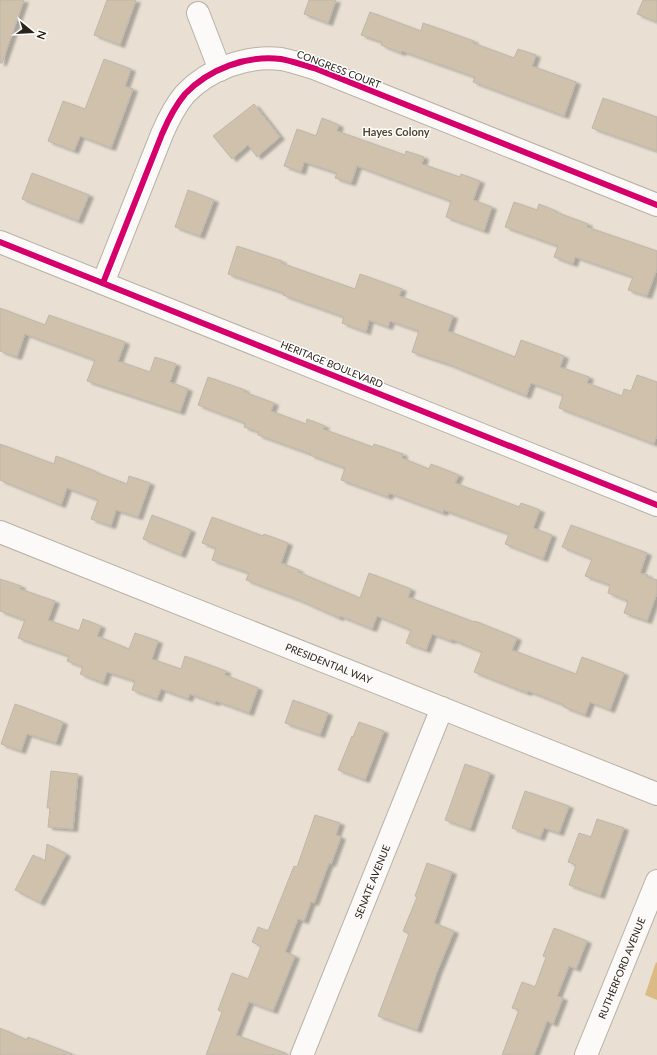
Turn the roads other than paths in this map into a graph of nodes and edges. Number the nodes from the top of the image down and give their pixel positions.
1 (198, 13) dead end
2 (220, 70) junction
3 (657, 205) edge
4 (0, 242) edge
5 (103, 283) junction
6 (657, 505) edge
7 (0, 532) edge
8 (442, 708) junction
9 (657, 794) edge
10 (657, 881) edge
11 (302, 1055) edge
12 (586, 1055) edge

1 - 2 street
2 - 3 street, CONGRESS COURT
2 - 5 street, CONGRESS COURT
4 - 5 street, HERITAGE BOULEVARD
5 - 6 street, HERITAGE BOULEVARD
7 - 8 street, PRESIDENTIAL WAY
8 - 9 street, PRESIDENTIAL WAY
8 - 11 street, SENATE AVENUE
10 - 12 street, RUTHERFORD AVENUE

